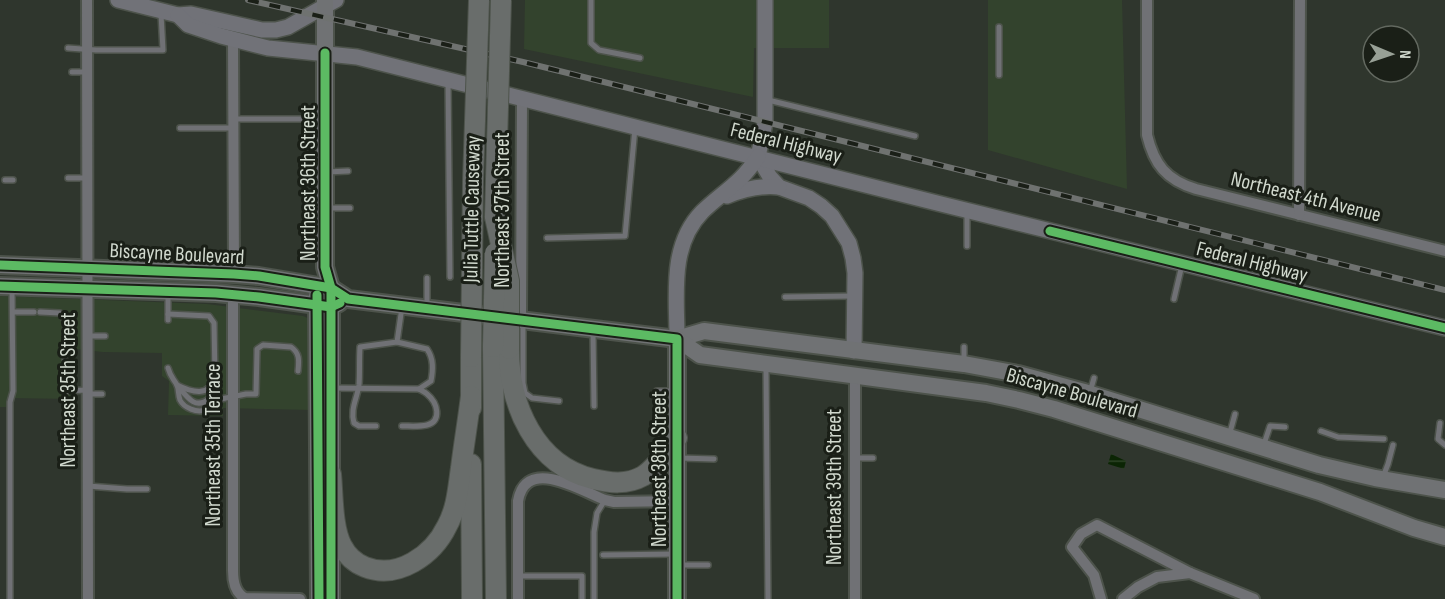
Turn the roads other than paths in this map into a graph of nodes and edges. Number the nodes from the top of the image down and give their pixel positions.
1 (87, 0) edge
2 (118, 0) edge
3 (479, 0) edge
4 (501, 0) edge
5 (591, 0) edge
6 (765, 0) edge
7 (1147, 0) edge
8 (1300, 0) edge
9 (329, 2) edge
10 (161, 11) junction
11 (178, 15) junction
12 (999, 27) dead end
13 (233, 39) junction
14 (68, 48) dead end
15 (87, 50) junction
16 (325, 53) junction
17 (640, 57) dead end
18 (72, 72) dead end
19 (87, 72) junction
20 (999, 75) dead end
21 (448, 79) junction
22 (522, 99) junction
23 (765, 99) junction
24 (326, 119) junction
25 (233, 123) junction
26 (635, 126) junction
27 (180, 128) dead end
28 (915, 136) dead end
29 (758, 157) junction
30 (348, 171) dead end
31 (325, 172) junction
32 (68, 178) dead end
33 (87, 178) junction
34 (5, 180) dead end
35 (13, 180) dead end
36 (779, 187) junction
37 (716, 200) junction
38 (325, 208) junction
39 (350, 208) dead end
40 (967, 211) junction
41 (1299, 215) junction
42 (547, 238) dead end
43 (967, 246) dead end
44 (1445, 251) edge
45 (1183, 263) junction
46 (0, 265) edge
47 (87, 268) junction
48 (234, 274) junction
49 (450, 277) dead end
50 (427, 278) dead end
51 (6, 286) edge
52 (324, 286) junction
53 (87, 288) junction
54 (168, 291) junction
55 (233, 294) junction
56 (855, 296) junction
57 (785, 297) dead end
58 (348, 299) junction
59 (1174, 299) dead end
60 (324, 306) junction
61 (403, 306) junction
62 (428, 309) junction
63 (13, 312) junction
64 (522, 321) junction
65 (1445, 328) edge
66 (593, 329) junction
67 (88, 336) junction
68 (105, 336) dead end
69 (677, 339) junction
70 (397, 342) junction
71 (964, 347) dead end
72 (501, 348) junction
73 (854, 351) junction
74 (65, 359) dead end
75 (766, 364) junction
76 (964, 364) junction
77 (168, 368) dead end
78 (298, 371) dead end
79 (1018, 374) junction
80 (855, 375) junction
81 (213, 383) junction
82 (177, 385) junction
83 (331, 388) junction
84 (359, 388) junction
85 (419, 389) junction
86 (65, 391) dead end
87 (657, 391) dead end
88 (677, 391) junction
89 (88, 392) junction
90 (102, 394) dead end
91 (233, 396) junction
92 (471, 396) junction
93 (559, 401) dead end
94 (594, 406) dead end
95 (1235, 414) dead end
96 (1269, 417) dead end
97 (1440, 423) dead end
98 (376, 426) dead end
99 (402, 426) dead end
100 (1270, 426) junction
101 (1285, 427) dead end
102 (1321, 431) dead end
103 (1229, 437) junction
104 (677, 438) junction
105 (1384, 439) dead end
106 (1445, 445) edge
107 (1393, 446) dead end
108 (1263, 448) junction
109 (677, 458) junction
110 (855, 458) junction
111 (873, 458) dead end
112 (714, 459) dead end
113 (331, 474) junction
114 (1382, 479) junction
115 (88, 486) junction
116 (147, 489) dead end
117 (1445, 490) edge
118 (605, 500) junction
119 (677, 501) junction
120 (1445, 537) edge
121 (603, 555) dead end
122 (677, 560) junction
123 (708, 565) dead end
124 (1190, 573) junction
125 (518, 576) junction
126 (10, 599) edge
127 (88, 599) edge
128 (300, 599) edge
129 (317, 599) edge
130 (331, 599) edge
131 (472, 599) edge
132 (496, 599) edge
133 (518, 599) edge
134 (582, 599) edge
135 (594, 599) edge
136 (677, 599) edge
137 (768, 599) edge
138 (855, 599) edge
139 (1101, 599) edge
140 (1123, 599) edge
141 (1254, 599) edge

1 - 15 street, Northeast 35th Street
2 - 10 street
3 - 92 highway, Julia Tuttle Causeway, bridge
4 - 72 highway, Julia Tuttle Causeway, bridge
5 - 17 lane
6 - 23 street
7 - 41 street, Northeast 4th Avenue
8 - 41 street
9 - 11 street
9 - 16 main road, Northeast 36th Street
10 - 11 street
10 - 15 lane
11 - 13 street, Federal Highway
12 - 20 lane
13 - 16 street, Federal Highway
13 - 25 street
14 - 15 lane
15 - 19 street, Northeast 35th Street
16 - 21 street, Federal Highway
16 - 24 main road, Northeast 36th Street
18 - 19 lane
19 - 33 street, Northeast 35th Street
21 - 22 street, Federal Highway
21 - 49 lane
22 - 26 street, Federal Highway
22 - 64 street, Northeast 37th Street
23 - 28 lane
23 - 29 street
24 - 25 lane
24 - 31 main road, Northeast 36th Street
25 - 27 lane
25 - 48 street
26 - 29 street, Federal Highway
26 - 42 lane
29 - 36 street
29 - 37 street, Northeast 38th Street
29 - 40 street, Federal Highway
30 - 31 lane
31 - 38 main road, Northeast 36th Street
32 - 33 lane
33 - 47 street, Northeast 35th Street
34 - 35 lane
36 - 37 street
36 - 56 street
37 - 69 street, Northeast 38th Street
38 - 39 lane
38 - 52 main road, Northeast 36th Street
40 - 43 lane
40 - 45 street, Federal Highway
41 - 44 street, Northeast 4th Avenue
45 - 59 lane
45 - 65 street, Federal Highway
46 - 47 main road, Biscayne Boulevard
47 - 48 main road, Biscayne Boulevard
47 - 53 street, Northeast 35th Street
48 - 52 main road, Biscayne Boulevard
50 - 62 lane
51 - 53 main road, Biscayne Boulevard
51 - 63 lane
52 - 58 main road, Biscayne Boulevard
52 - 60 main road, Northeast 36th Street
53 - 54 main road, Biscayne Boulevard
53 - 67 street, Northeast 35th Street
54 - 55 main road, Biscayne Boulevard
54 - 81 lane
55 - 60 main road, Biscayne Boulevard
55 - 91 street, Northeast 35th Terrace
56 - 57 lane
56 - 73 street
58 - 60 main road
58 - 61 main road, Biscayne Boulevard
60 - 83 main road, Northeast 36th Street
60 - 129 main road, Northeast 36th Street
61 - 62 main road, Biscayne Boulevard
61 - 70 lane
62 - 64 main road, Biscayne Boulevard
63 - 74 lane
63 - 126 lane
64 - 66 main road, Biscayne Boulevard
64 - 93 lane
66 - 69 main road, Biscayne Boulevard
66 - 94 lane
67 - 68 lane
67 - 89 street, Northeast 35th Street
69 - 73 main road, Biscayne Boulevard
69 - 75 main road, Biscayne Boulevard
69 - 88 main road, Northeast 38th Street
70 - 84 lane
70 - 85 lane
71 - 76 lane
72 - 104 highway
72 - 132 highway, Julia Tuttle Causeway
73 - 76 main road, Biscayne Boulevard
75 - 80 main road, Biscayne Boulevard
75 - 137 lane
76 - 79 main road, Biscayne Boulevard
77 - 82 lane
78 - 91 lane
79 - 80 main road
79 - 103 main road, Biscayne Boulevard
80 - 110 street, Northeast 39th Street
80 - 120 main road, Biscayne Boulevard
81 - 82 lane
81 - 82 lane
82 - 91 lane
83 - 84 lane
83 - 113 main road, Northeast 36th Street
84 - 85 lane
84 - 98 lane
85 - 99 lane
86 - 89 lane
87 - 88 lane
88 - 104 main road, Northeast 38th Street
89 - 90 lane
89 - 115 street, Northeast 35th Street
91 - 128 street, Northeast 35th Terrace
92 - 113 highway
92 - 131 highway, Julia Tuttle Causeway
95 - 103 lane
96 - 100 lane
97 - 106 lane
100 - 101 lane
100 - 108 lane
102 - 105 lane
103 - 108 main road, Biscayne Boulevard
104 - 109 main road, Northeast 38th Street
107 - 114 lane
108 - 114 main road, Biscayne Boulevard
109 - 112 lane
109 - 119 main road, Northeast 38th Street
110 - 111 lane
110 - 138 street, Northeast 39th Street
113 - 130 main road, Northeast 36th Street
114 - 117 main road, Biscayne Boulevard
115 - 116 lane
115 - 127 street, Northeast 35th Street
118 - 119 street
118 - 125 street
118 - 135 lane
119 - 122 main road, Northeast 38th Street
121 - 122 lane
122 - 123 lane
122 - 136 main road, Northeast 38th Street
124 - 139 street
124 - 140 street
124 - 141 street
125 - 133 street
125 - 134 lane

